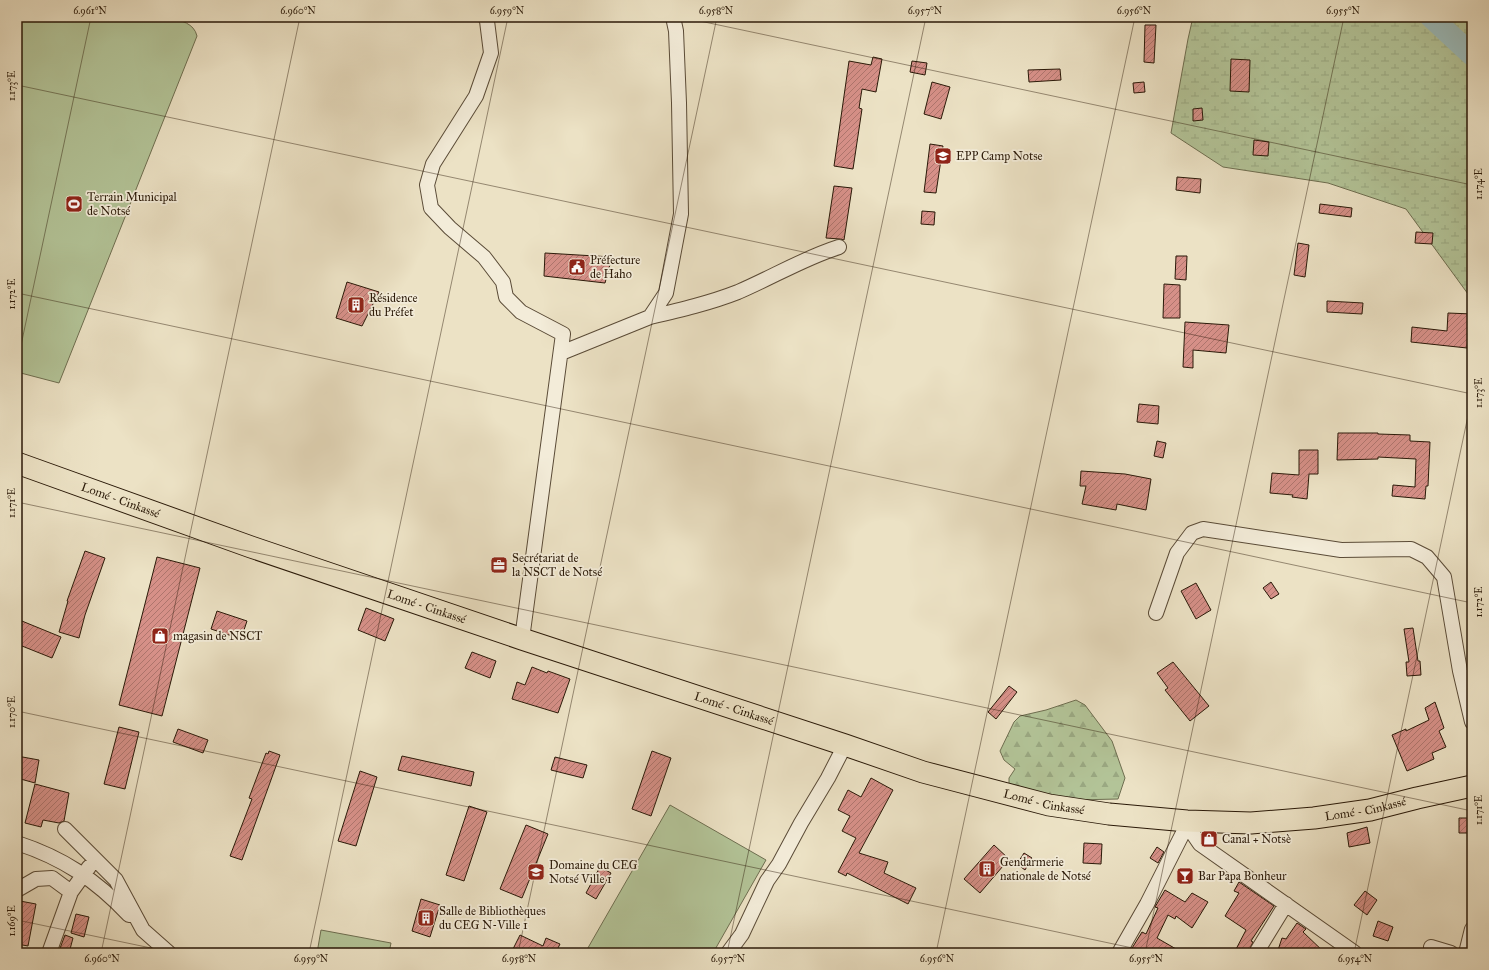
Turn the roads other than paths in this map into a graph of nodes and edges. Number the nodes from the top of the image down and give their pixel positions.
1 (484, 17) edge
2 (673, 17) edge
3 (839, 247) dead end
4 (650, 317) junction
5 (561, 353) junction
6 (17, 463) edge
7 (1156, 613) dead end
8 (522, 639) junction
9 (1472, 722) edge
10 (845, 745) junction
11 (1472, 786) edge
12 (1187, 823) junction
13 (66, 829) dead end
14 (17, 843) edge
15 (96, 858) junction
16 (84, 874) junction
17 (17, 890) edge
18 (70, 892) junction
19 (1286, 904) junction
20 (1472, 929) edge
21 (143, 930) junction
22 (1431, 946) dead end
23 (165, 952) edge
24 (49, 953) edge
25 (728, 953) edge
26 (1119, 953) edge
27 (1256, 953) edge
28 (1356, 953) edge
29 (1451, 953) edge
30 (1466, 953) edge

1 - 5 street
2 - 4 street
3 - 4 street
4 - 5 street
5 - 8 street
6 - 8 highway, Lomé - Cinkassé
7 - 9 street
8 - 10 highway, Lomé - Cinkassé
10 - 12 highway, Lomé - Cinkassé
10 - 25 street
11 - 12 highway, Lomé - Cinkassé
12 - 19 street
12 - 26 street
13 - 15 street
14 - 16 street
15 - 16 street
15 - 21 street
16 - 18 street
16 - 21 street
17 - 18 street
18 - 24 street
19 - 27 street
19 - 28 street
20 - 30 street
21 - 23 street
22 - 29 street

